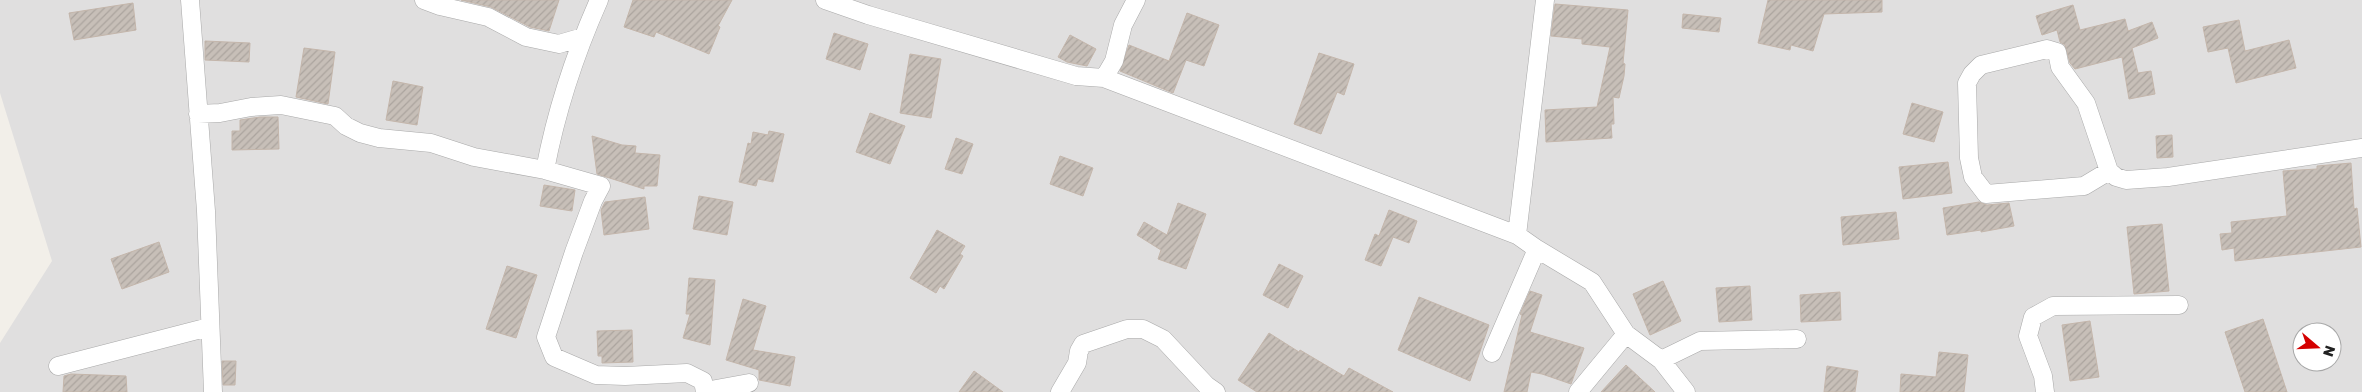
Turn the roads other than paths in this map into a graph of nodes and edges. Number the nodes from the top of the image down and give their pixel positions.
1 (190, 0) edge
2 (424, 0) edge
3 (599, 0) edge
4 (825, 0) edge
5 (1136, 0) edge
6 (1545, 0) edge
7 (869, 7) edge
8 (583, 37) junction
9 (1104, 78) junction
10 (198, 114) junction
11 (2362, 148) edge
12 (545, 170) junction
13 (2109, 171) junction
14 (1517, 235) junction
15 (1537, 249) junction
16 (2179, 305) dead end
17 (209, 327) junction
18 (1626, 334) junction
19 (1797, 339) dead end
20 (1492, 353) dead end
21 (1661, 360) junction
22 (58, 366) dead end
23 (749, 383) dead end
24 (705, 391) edge
25 (213, 392) edge
26 (1060, 392) edge
27 (1216, 392) edge
28 (1578, 392) edge
29 (1686, 392) edge
30 (2045, 392) edge

1 - 10 street
2 - 8 street
3 - 8 street
4 - 7 street
5 - 9 street
6 - 14 street
7 - 9 street
8 - 12 street
9 - 14 street
10 - 12 street
10 - 17 street
11 - 13 street
12 - 24 street
13 - 13 street
14 - 15 street
15 - 18 street
15 - 20 street
16 - 30 street
17 - 22 street
17 - 25 street
18 - 21 street
18 - 28 street
19 - 21 street
21 - 29 street
23 - 24 street
26 - 27 street

